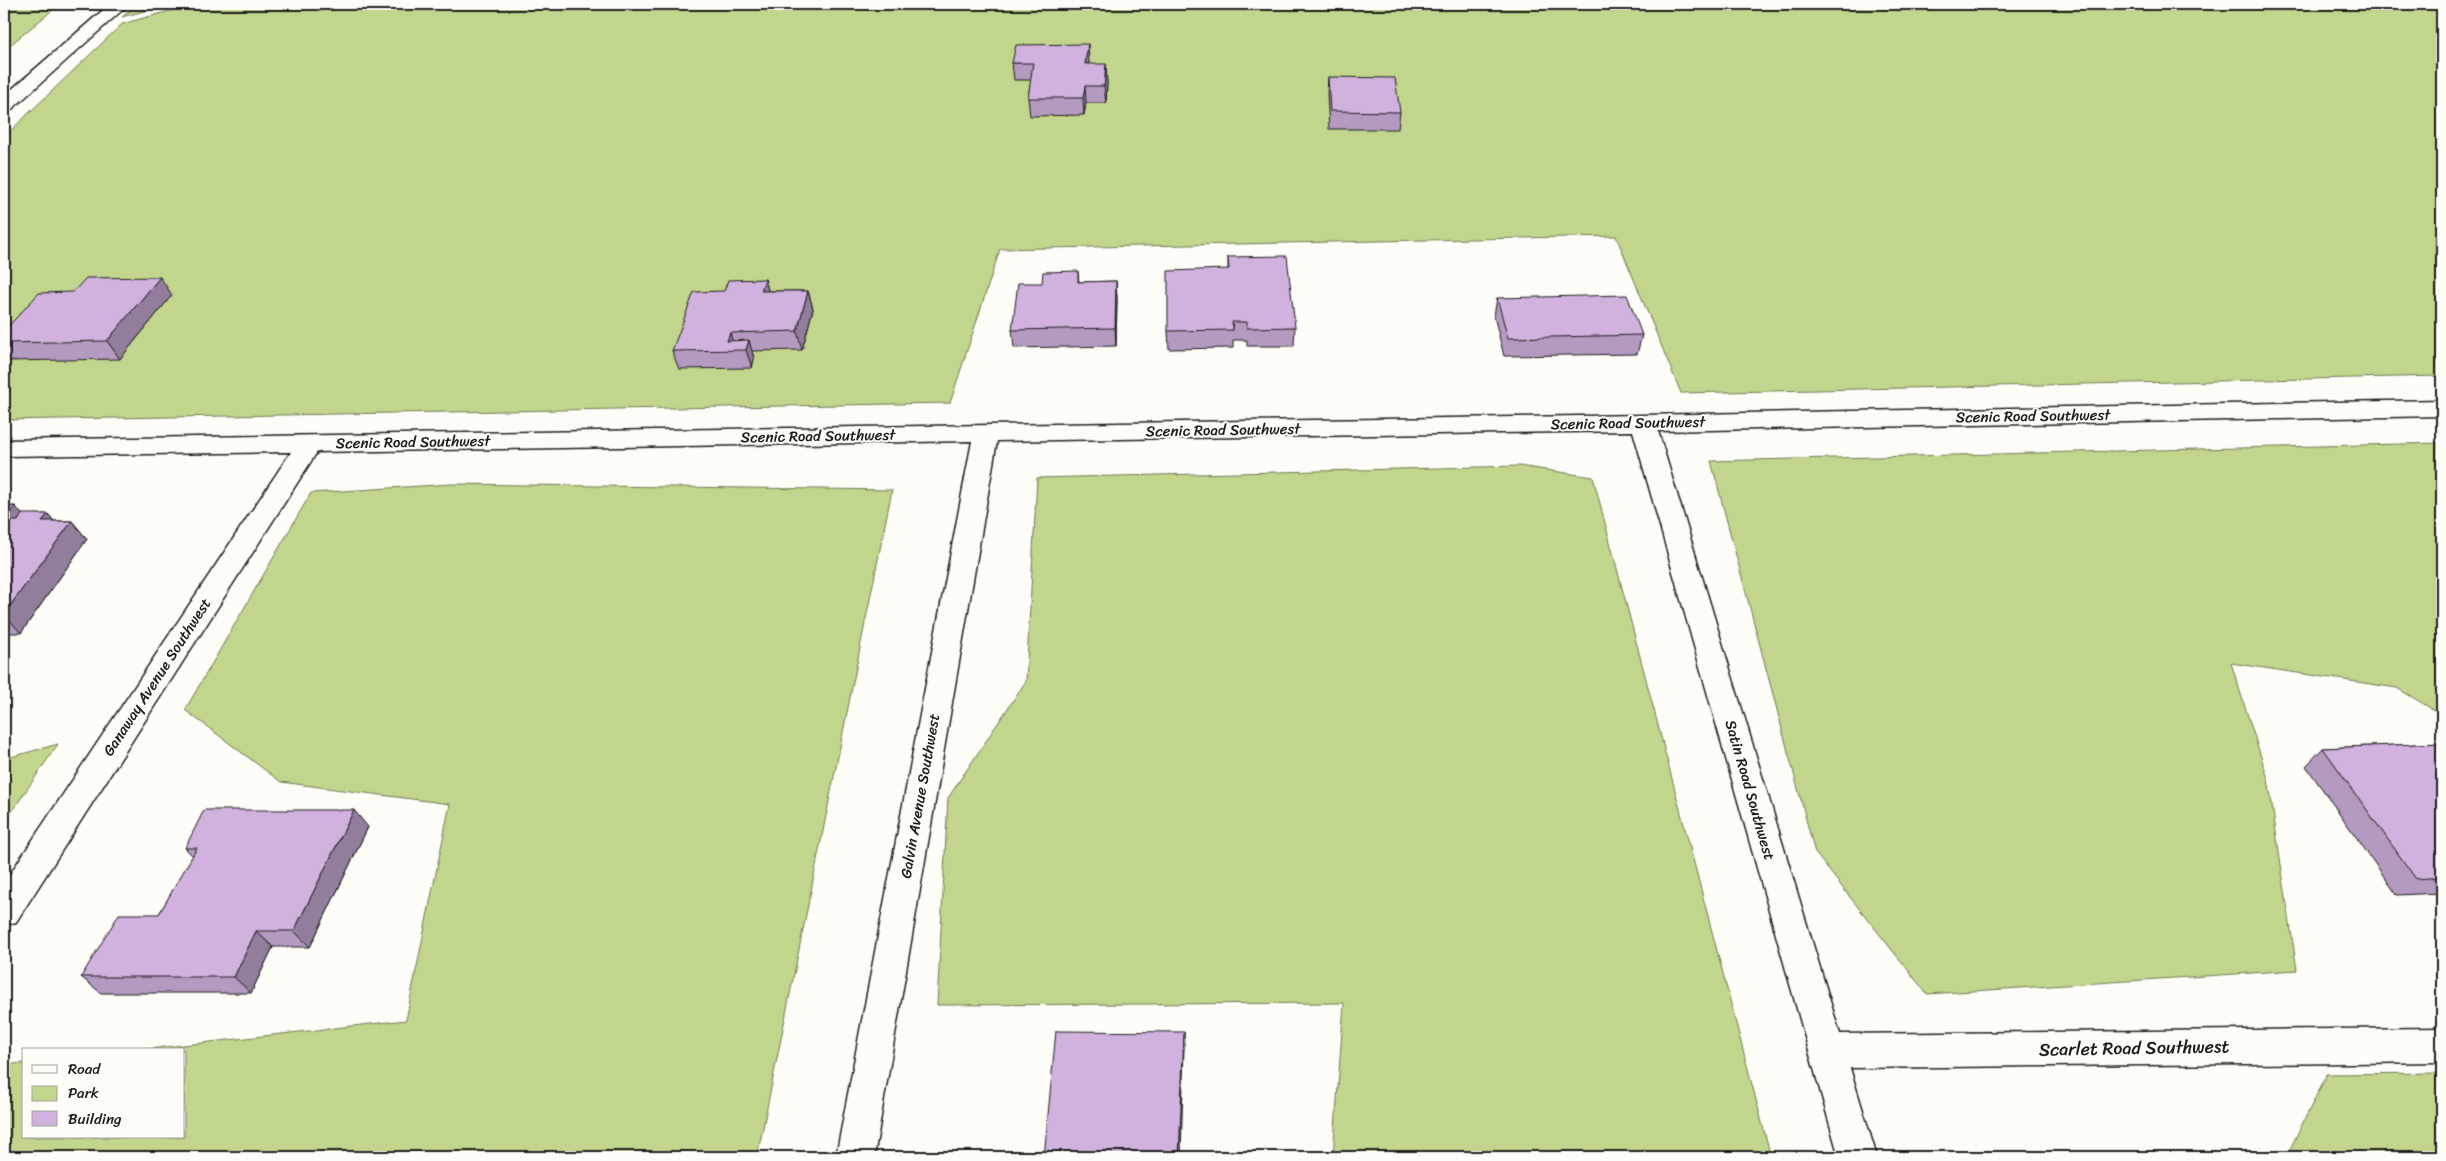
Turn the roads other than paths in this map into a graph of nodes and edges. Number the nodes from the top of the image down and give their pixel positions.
1 (120, 4) edge
2 (4, 106) edge
3 (2442, 408) edge
4 (1643, 423) junction
5 (986, 434) junction
6 (310, 443) junction
7 (4, 448) edge
8 (4, 911) edge
9 (2442, 1045) edge
10 (1826, 1051) junction
11 (855, 1157) edge
12 (1858, 1157) edge

1 - 2 street
3 - 4 street, Scenic Road Southwest
4 - 5 street, Scenic Road Southwest
4 - 10 street, Satin Road Southwest
5 - 6 street, Scenic Road Southwest
5 - 11 street, Galvin Avenue Southwest
6 - 7 street, Scenic Road Southwest
6 - 8 street, Ganaway Avenue Southwest
9 - 10 street, Scarlet Road Southwest
10 - 12 street, Satin Road Southwest

